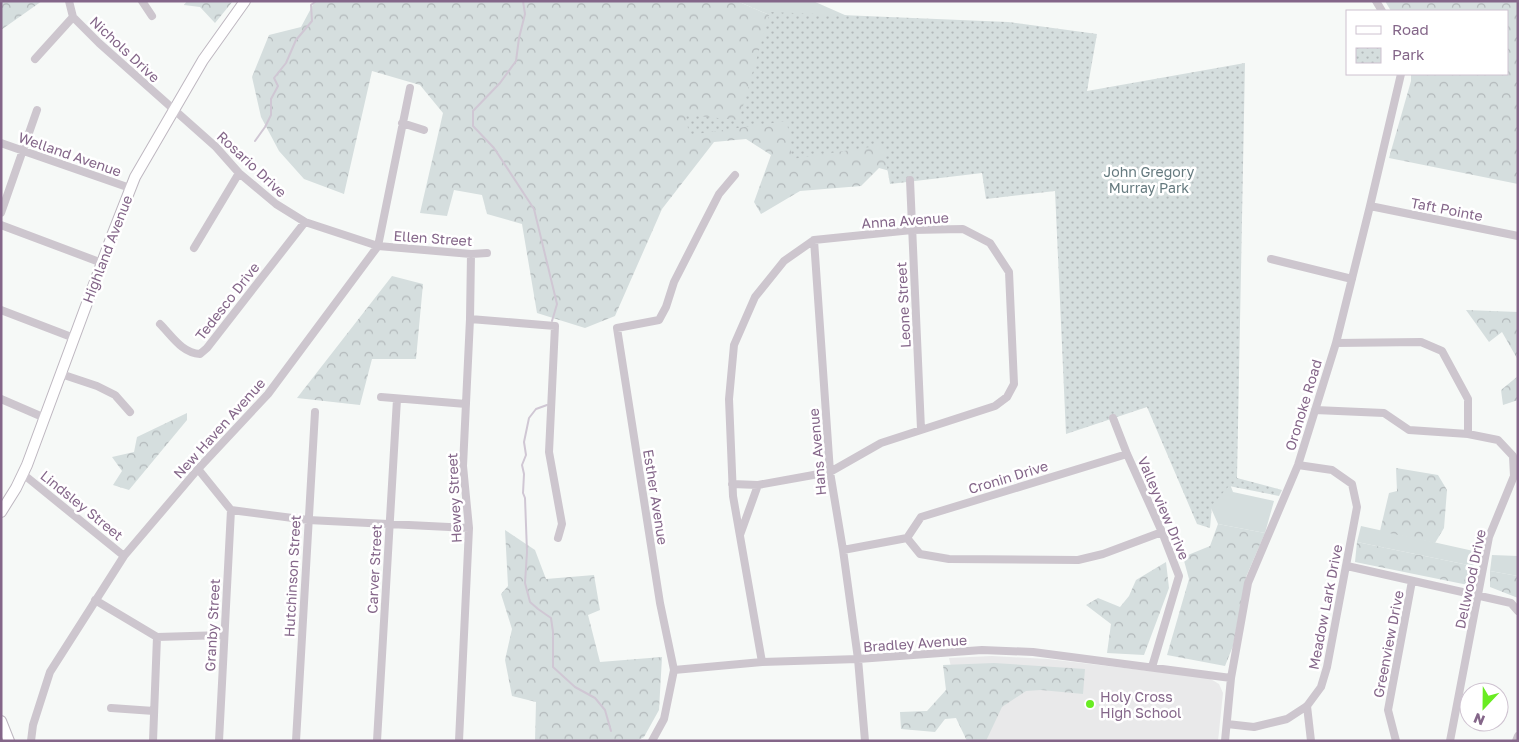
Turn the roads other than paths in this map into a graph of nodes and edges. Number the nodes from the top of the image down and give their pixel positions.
1 (68, 1) edge
2 (142, 1) edge
3 (245, 1) edge
4 (152, 16) dead end
5 (74, 17) junction
6 (35, 58) dead end
7 (1401, 75) edge
8 (410, 88) dead end
9 (173, 109) junction
10 (37, 110) dead end
11 (402, 123) junction
12 (424, 130) dead end
13 (1, 143) edge
14 (23, 151) junction
15 (239, 173) junction
16 (735, 175) dead end
17 (910, 180) dead end
18 (130, 188) junction
19 (1370, 206) junction
20 (1, 213) edge
21 (305, 222) junction
22 (1, 225) edge
23 (912, 230) junction
24 (1518, 236) edge
25 (814, 240) junction
26 (378, 246) junction
27 (194, 248) dead end
28 (487, 253) dead end
29 (471, 254) junction
30 (1271, 259) dead end
31 (102, 263) junction
32 (1352, 279) junction
33 (1, 310) edge
34 (470, 319) junction
35 (160, 324) dead end
36 (74, 338) junction
37 (1336, 343) junction
38 (61, 374) junction
39 (381, 397) dead end
40 (1, 399) edge
41 (397, 399) junction
42 (466, 404) junction
43 (1315, 410) junction
44 (130, 412) dead end
45 (314, 412) dead end
46 (45, 418) junction
47 (1113, 418) dead end
48 (921, 429) junction
49 (1468, 434) junction
50 (1127, 454) junction
51 (1516, 455) edge
52 (1298, 465) junction
53 (198, 469) junction
54 (830, 472) junction
55 (23, 474) junction
56 (732, 484) junction
57 (758, 485) junction
58 (231, 510) junction
59 (1, 512) edge
60 (308, 520) junction
61 (389, 524) junction
62 (470, 528) junction
63 (1162, 532) junction
64 (740, 534) junction
65 (558, 538) dead end
66 (906, 538) junction
67 (843, 550) junction
68 (124, 556) junction
69 (1347, 566) junction
70 (1412, 581) junction
71 (1479, 596) junction
72 (95, 600) junction
73 (1518, 611) edge
74 (224, 635) junction
75 (157, 636) junction
76 (858, 659) junction
77 (762, 662) junction
78 (1152, 667) junction
79 (674, 670) junction
80 (1231, 678) junction
81 (1307, 706) junction
82 (111, 708) dead end
83 (154, 711) junction
84 (1227, 724) junction
85 (2, 727) edge
86 (1518, 736) edge
87 (9, 741) edge
88 (31, 741) edge
89 (153, 741) edge
90 (219, 741) edge
91 (296, 741) edge
92 (377, 741) edge
93 (459, 741) edge
94 (652, 741) edge
95 (865, 741) edge
96 (1225, 741) edge
97 (1311, 741) edge
98 (1396, 741) edge
99 (1450, 741) edge
100 (1516, 741) edge

1 - 5 street, Nichols Drive
2 - 4 street
3 - 9 main road, Highland Avenue
5 - 6 street
5 - 9 street, Nichols Drive
7 - 19 street, Oronoke Road
8 - 11 street, New Haven Avenue
9 - 15 street, Rosario Drive
9 - 18 main road, Highland Avenue
10 - 14 street
11 - 12 street
11 - 26 street, New Haven Avenue
13 - 14 street, Welland Avenue
14 - 18 street, Welland Avenue
14 - 20 street
15 - 21 street, Rosario Drive
15 - 27 street
16 - 79 street, Esther Avenue
17 - 23 street, Leone Street
18 - 31 main road, Highland Avenue
19 - 24 street, Taft Pointe
19 - 32 street, Oronoke Road
21 - 26 street, Rosario Drive
21 - 35 street, Tedesco Drive
22 - 31 street
23 - 25 street, Anna Avenue
23 - 48 street, Leone Street
23 - 48 street, Anna Avenue
25 - 54 street, Hans Avenue
25 - 56 street
26 - 29 street, Ellen Street
26 - 53 street, New Haven Avenue
28 - 29 street, Ellen Street
29 - 34 street, Hewey Street
30 - 32 street
31 - 36 main road, Highland Avenue
32 - 37 street, Oronoke Road
33 - 36 street
34 - 42 street, Hewey Street
34 - 65 street
36 - 38 main road, Highland Avenue
37 - 43 street, Oronoke Road
37 - 49 street
38 - 44 street
38 - 46 main road, Highland Avenue
39 - 41 street
40 - 46 street
41 - 42 street
41 - 61 street, Carver Street
42 - 62 street, Hewey Street
43 - 49 street, Dellwood Drive
43 - 52 street, Oronoke Road
45 - 60 street, Hutchinson Street
46 - 55 main road, Highland Avenue
47 - 50 street, Valleyview Drive
48 - 54 street, Anna Avenue
49 - 51 street, Dellwood Drive
50 - 63 street, Valleyview Drive
50 - 66 street, Cronin Drive
51 - 71 street, Dellwood Drive
52 - 69 street, Meadow Lark Drive
52 - 80 street, Oronoke Road
53 - 58 street
53 - 68 street, New Haven Avenue
54 - 57 street, Anna Avenue
54 - 67 street, Hans Avenue
55 - 59 main road, Highland Avenue
55 - 68 street, Lindsley Street
56 - 57 street, Anna Avenue
56 - 64 street
57 - 64 street
58 - 60 street
58 - 74 street, Granby Street
60 - 61 street
60 - 91 street, Hutchinson Street
61 - 62 street
61 - 92 street, Carver Street
62 - 93 street, Hewey Street
63 - 66 street
63 - 78 street, Valleyview Drive
64 - 77 street
66 - 67 street
67 - 76 street, Hans Avenue
68 - 72 street, New Haven Avenue
69 - 70 street
69 - 81 street, Meadow Lark Drive
70 - 71 street
70 - 98 street, Greenview Drive
71 - 73 street
71 - 99 street, Dellwood Drive
72 - 75 street
72 - 88 street, New Haven Avenue
74 - 75 street
74 - 90 street, Granby Street
75 - 83 street
76 - 77 street, Bradley Avenue
76 - 78 street, Bradley Avenue
76 - 95 street, Hans Avenue
77 - 79 street, Bradley Avenue
78 - 80 street, Bradley Avenue
79 - 94 street
80 - 84 street, Oronoke Road
81 - 84 street, Meadow Lark Drive
81 - 97 street
82 - 83 street
83 - 89 street
84 - 96 street, Oronoke Road
85 - 87 main road
86 - 100 street

